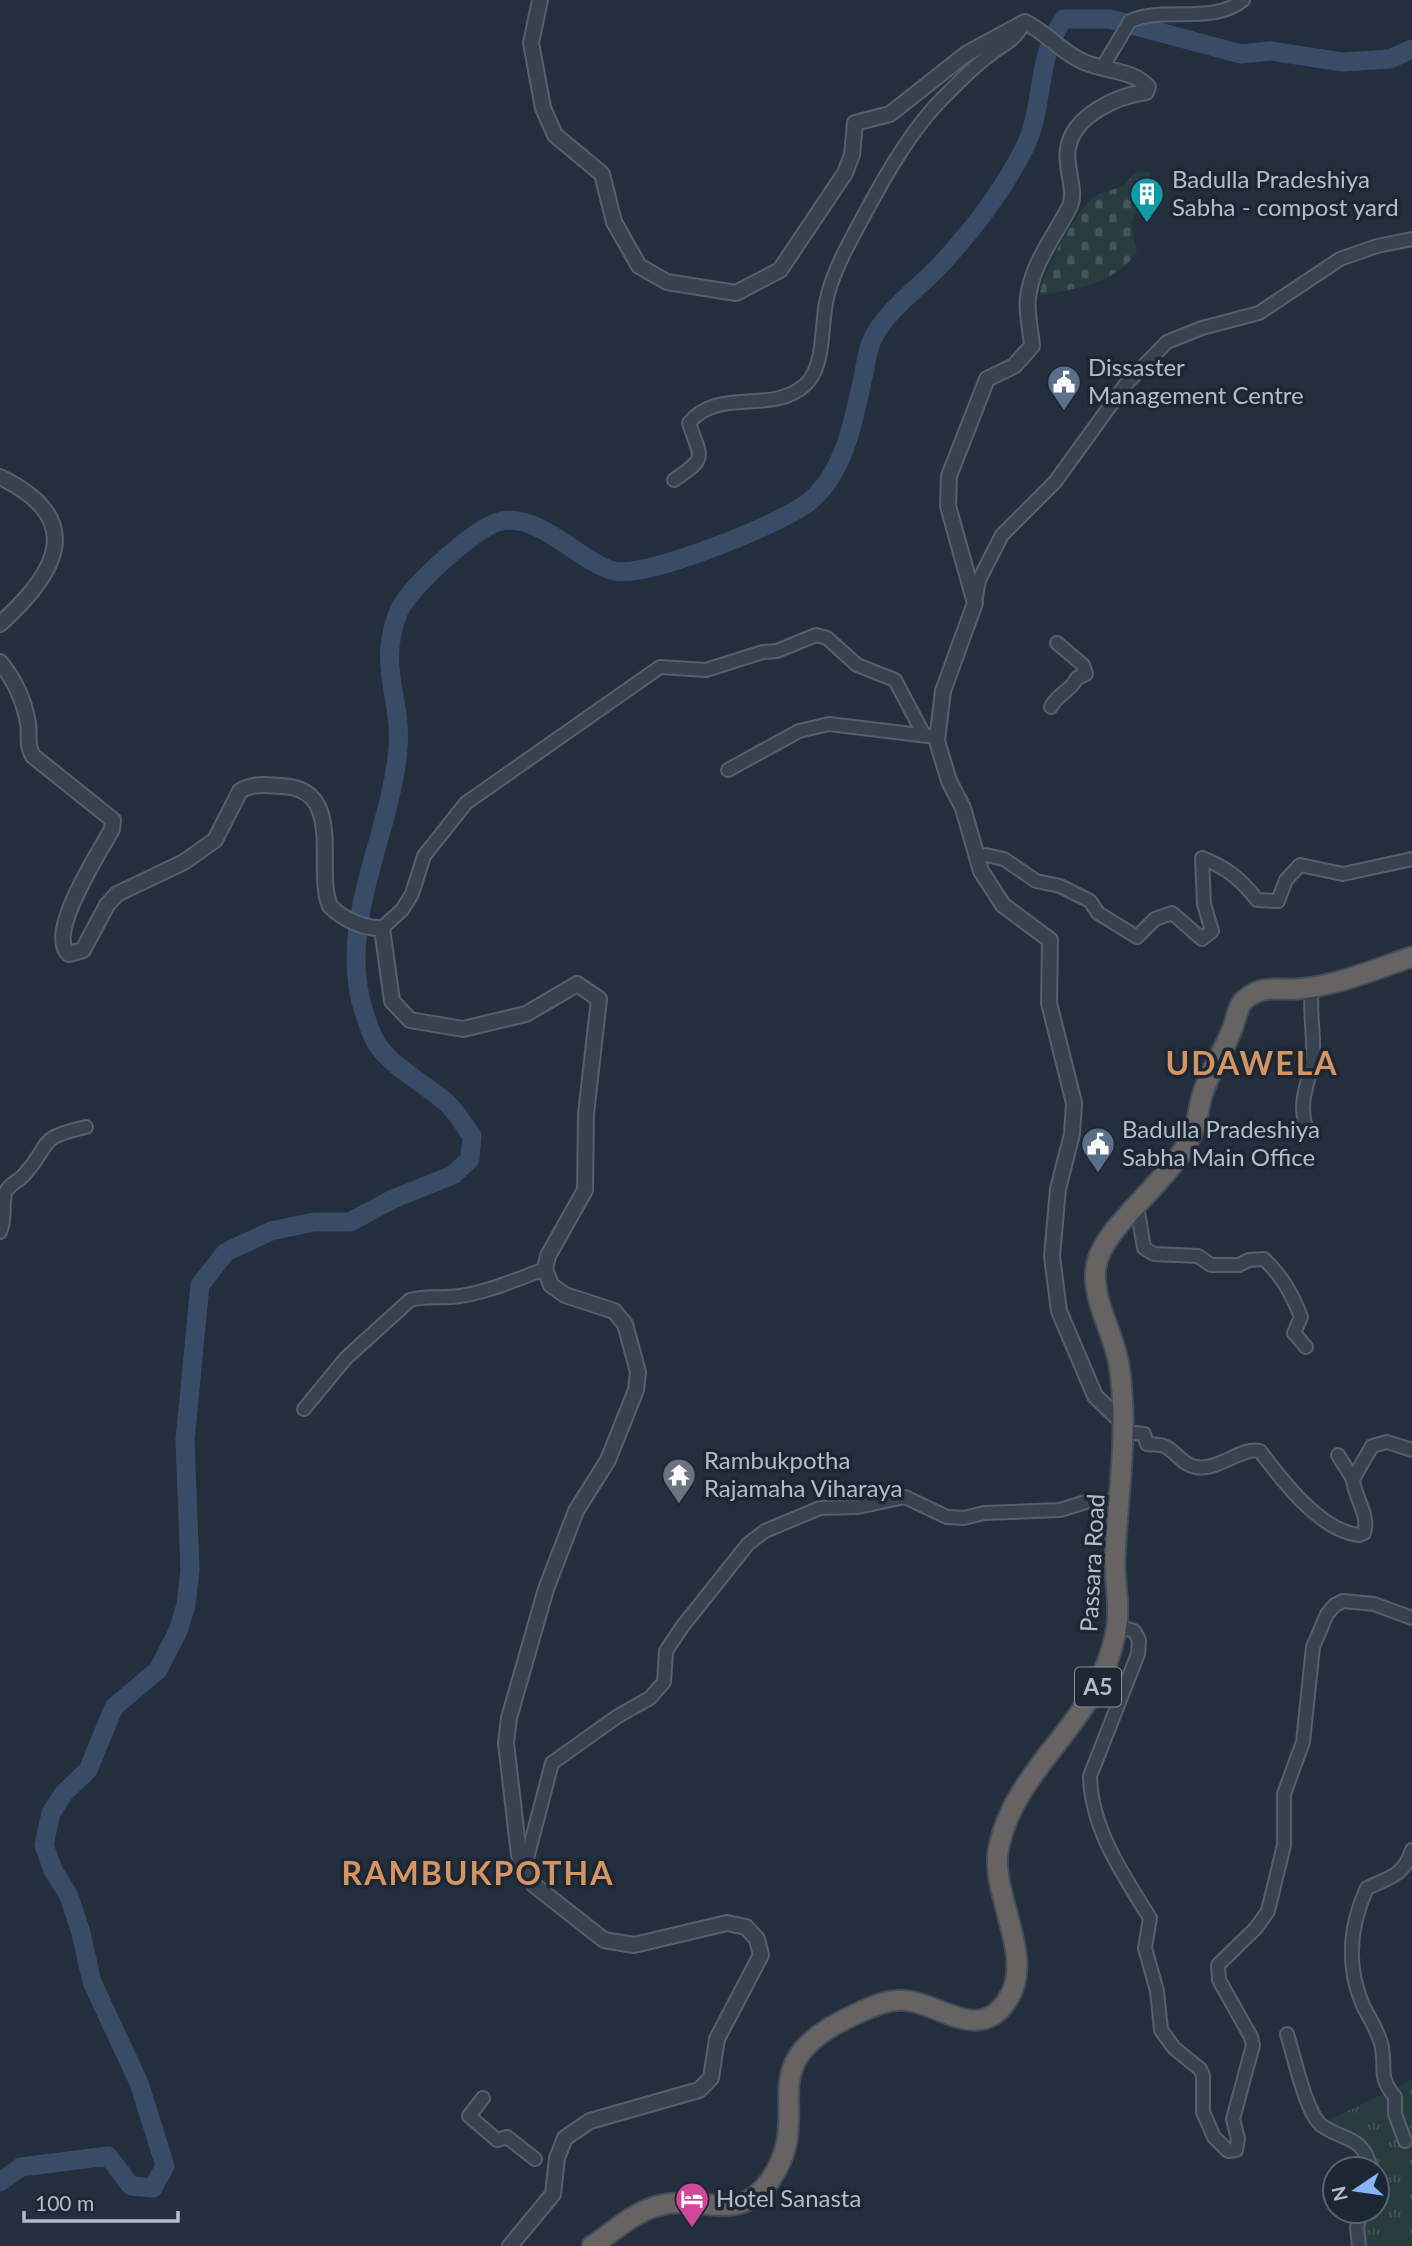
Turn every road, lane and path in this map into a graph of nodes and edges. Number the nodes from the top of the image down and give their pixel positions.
1 (540, 0) edge
2 (1243, 0) edge
3 (1031, 25) junction
4 (1102, 68) junction
5 (1412, 239) edge
6 (0, 477) edge
7 (674, 480) dead end
8 (975, 603) junction
9 (0, 624) edge
10 (1057, 643) dead end
11 (0, 662) edge
12 (1051, 707) dead end
13 (923, 733) junction
14 (937, 741) junction
15 (728, 770) dead end
16 (986, 855) dead end
17 (1412, 859) edge
18 (377, 928) junction
19 (1412, 957) edge
20 (1312, 987) junction
21 (86, 1127) dead end
22 (1306, 1127) dead end
23 (1137, 1206) junction
24 (0, 1232) edge
25 (545, 1269) junction
26 (1306, 1347) dead end
27 (304, 1409) dead end
28 (1124, 1428) junction
29 (1412, 1450) edge
30 (1338, 1455) dead end
31 (1353, 1479) junction
32 (1120, 1501) junction
33 (1412, 1618) edge
34 (1117, 1626) junction
35 (1412, 1850) edge
36 (524, 1870) junction
37 (1287, 2034) dead end
38 (483, 2098) dead end
39 (1405, 2141) dead end
40 (1366, 2155) edge
41 (535, 2159) dead end
42 (1358, 2225) edge
43 (510, 2246) edge
44 (592, 2246) edge
45 (1359, 2246) edge

1 - 3 street
2 - 4 street
3 - 4 street
3 - 7 street
4 - 8 street
5 - 8 street
6 - 9 street
8 - 14 street
10 - 12 street
11 - 18 street
13 - 14 street
13 - 15 street
13 - 18 street
14 - 28 street
16 - 17 street
18 - 25 street
19 - 20 highway, Passara Road / A5
20 - 22 street
20 - 23 highway, Passara Road / A5
21 - 24 street
23 - 26 street
23 - 28 highway, Passara Road / A5
25 - 27 street
25 - 36 street
28 - 31 street
28 - 32 highway, Passara Road / A5
29 - 31 street
30 - 31 street
32 - 34 highway, Passara Road / A5
32 - 36 street
33 - 34 street
34 - 44 highway, Passara Road / A5
35 - 39 street
36 - 43 street
37 - 40 street
38 - 41 street
42 - 45 street

